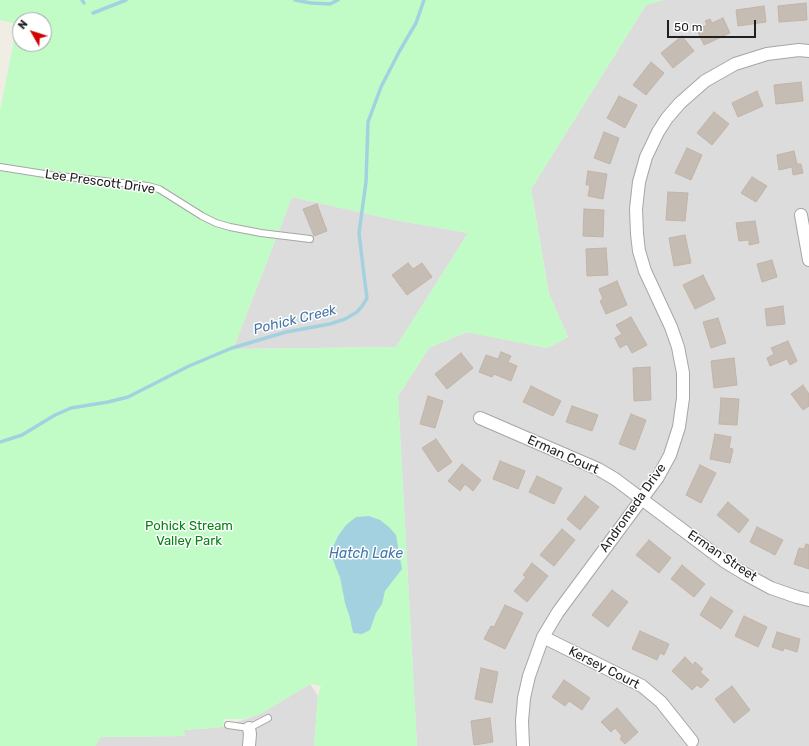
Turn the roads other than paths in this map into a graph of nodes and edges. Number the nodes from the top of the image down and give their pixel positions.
1 (809, 50) edge
2 (0, 167) edge
3 (801, 215) dead end
4 (310, 239) dead end
5 (809, 260) edge
6 (480, 418) dead end
7 (642, 499) junction
8 (809, 600) edge
9 (543, 637) junction
10 (268, 718) dead end
11 (228, 724) dead end
12 (249, 728) junction
13 (692, 741) dead end
14 (249, 746) edge
15 (523, 746) edge

1 - 7 street, Andromeda Drive
2 - 4 lane, Lee Prescott Drive
3 - 5 street
6 - 7 street, Erman Court
7 - 8 street, Erman Street
7 - 9 street, Andromeda Drive
9 - 13 street, Kersey Court
9 - 15 street, Andromeda Drive
10 - 12 lane
11 - 12 lane
12 - 14 street

